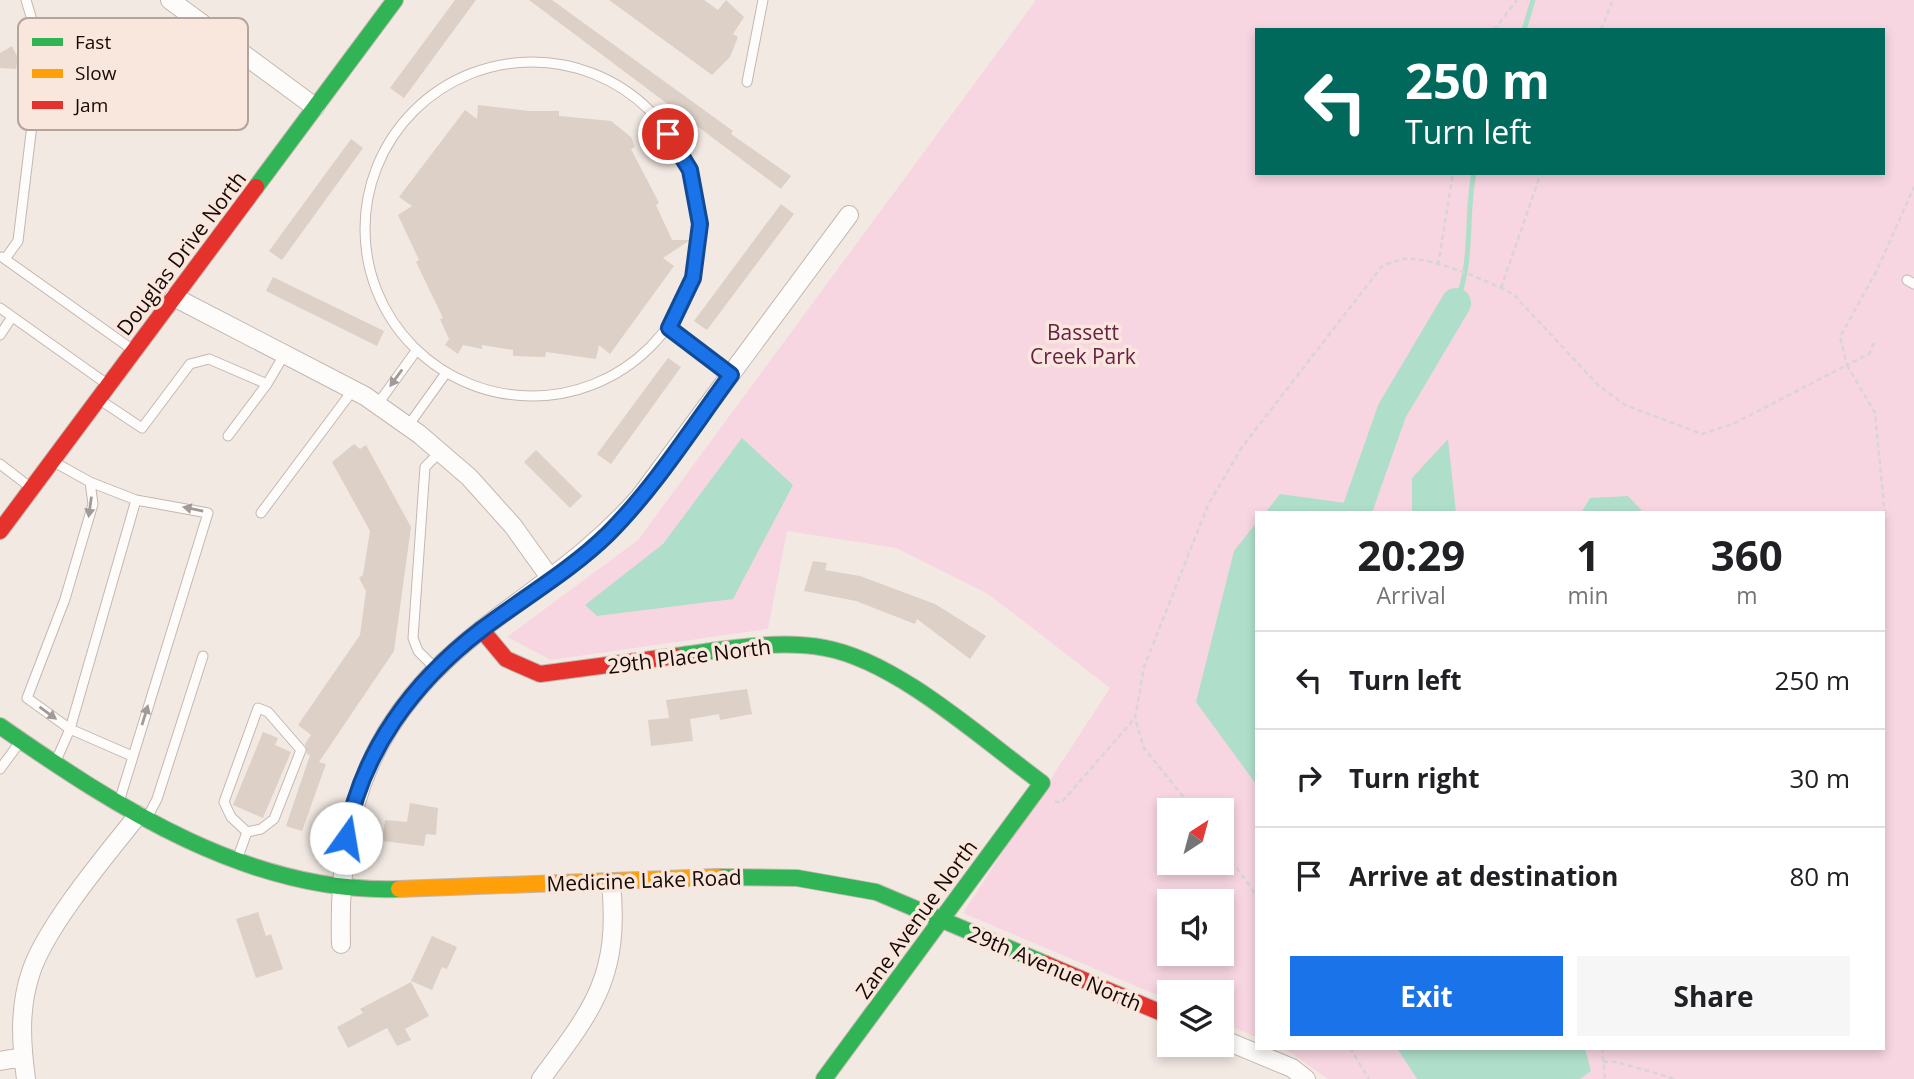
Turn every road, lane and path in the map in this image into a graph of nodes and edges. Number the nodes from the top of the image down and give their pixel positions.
1 (26, 0) edge
2 (170, 0) edge
3 (395, 0) edge
4 (763, 0) edge
5 (1517, 0) edge
6 (1613, 0) edge
7 (31, 18) edge
8 (194, 18) edge
9 (1496, 28) edge
10 (1602, 28) edge
11 (248, 58) edge
12 (747, 82) dead end
13 (315, 107) junction
14 (31, 130) edge
15 (1453, 175) edge
16 (1540, 175) edge
17 (1914, 187) edge
18 (849, 215) dead end
19 (2, 257) edge
20 (1438, 265) junction
21 (1501, 288) junction
22 (174, 297) junction
23 (0, 309) edge
24 (12, 317) junction
25 (669, 328) junction
26 (0, 335) edge
27 (1874, 343) dead end
28 (134, 351) junction
29 (416, 351) junction
30 (284, 355) junction
31 (1847, 365) junction
32 (446, 373) junction
33 (731, 375) junction
34 (267, 384) junction
35 (109, 385) junction
36 (353, 390) junction
37 (99, 399) junction
38 (377, 405) junction
39 (408, 426) junction
40 (228, 436) dead end
41 (440, 452) junction
42 (52, 461) junction
43 (0, 464) edge
44 (90, 482) junction
45 (32, 488) junction
46 (136, 500) junction
47 (1885, 511) edge
48 (261, 513) dead end
49 (0, 531) edge
50 (551, 579) junction
51 (481, 629) junction
52 (203, 656) dead end
53 (436, 669) junction
54 (1135, 718) junction
55 (0, 726) edge
56 (70, 729) junction
57 (22, 741) junction
58 (132, 756) junction
59 (54, 764) junction
60 (0, 769) edge
61 (1038, 790) junction
62 (1184, 798) edge
63 (118, 803) junction
64 (142, 817) junction
65 (247, 832) junction
66 (236, 862) junction
67 (1234, 863) edge
68 (611, 881) junction
69 (339, 888) junction
70 (1255, 894) edge
71 (942, 920) junction
72 (341, 944) dead end
73 (1157, 1011) edge
74 (1234, 1043) edge
75 (1351, 1050) edge
76 (1602, 1050) edge
77 (23, 1057) junction
78 (0, 1061) edge
79 (1603, 1062) junction
80 (26, 1079) edge
81 (541, 1079) edge
82 (824, 1079) edge
83 (1306, 1079) edge
84 (1369, 1079) edge
85 (1605, 1079) edge
86 (1675, 1079) edge

1 - 7 lane
2 - 8 street
3 - 13 street, Douglas Drive North
4 - 12 lane
5 - 9 path
6 - 10 path
11 - 13 street
13 - 22 street, Douglas Drive North
14 - 19 lane
15 - 20 path
16 - 21 path
17 - 31 path
18 - 33 street
19 - 28 lane
20 - 21 path
20 - 54 path
21 - 31 path
22 - 28 street, Douglas Drive North
22 - 30 street
23 - 24 lane
24 - 26 lane
24 - 35 lane
25 - 29 lane
25 - 32 lane
25 - 33 lane
27 - 31 path
28 - 35 street, Douglas Drive North
29 - 32 lane
29 -> 38 lane
30 - 34 lane
30 - 36 street
31 - 47 path
32 - 39 lane
33 - 50 street
34 - 37 lane
34 - 40 lane
35 - 37 street, Douglas Drive North
36 - 38 street
36 - 48 lane
37 - 42 street, Douglas Drive North
38 - 39 street
39 - 41 street
41 - 50 street
41 - 53 lane
42 - 44 lane
42 - 45 street, Douglas Drive North
43 - 45 lane
44 - 46 lane
44 -> 56 lane
45 - 49 street, Douglas Drive North
46 - 56 lane
58 -> 46 lane
50 - 51 street
51 - 53 street
51 - 61 street, 29th Place North
52 - 64 lane
53 - 69 street
54 - 61 path
54 - 62 path
55 - 57 street, Medicine Lake Road
56 - 58 lane
56 - 59 lane
57 - 59 street, Medicine Lake Road
57 - 60 lane
58 - 63 lane
59 - 63 street, Medicine Lake Road
61 - 71 street, Zane Avenue North
63 - 64 street, Medicine Lake Road
64 - 66 street, Medicine Lake Road
64 - 77 street
65 - 65 lane
65 - 66 lane
66 - 69 street, Medicine Lake Road
67 - 70 path
68 - 69 street, Medicine Lake Road
68 - 71 street, Medicine Lake Road
68 - 81 street
69 - 72 street
71 - 73 street, 29th Avenue North
71 - 82 street, Zane Avenue North
74 - 83 street
75 - 84 path
76 - 79 path
77 - 78 street
77 - 80 street
79 - 85 path
79 - 86 path

